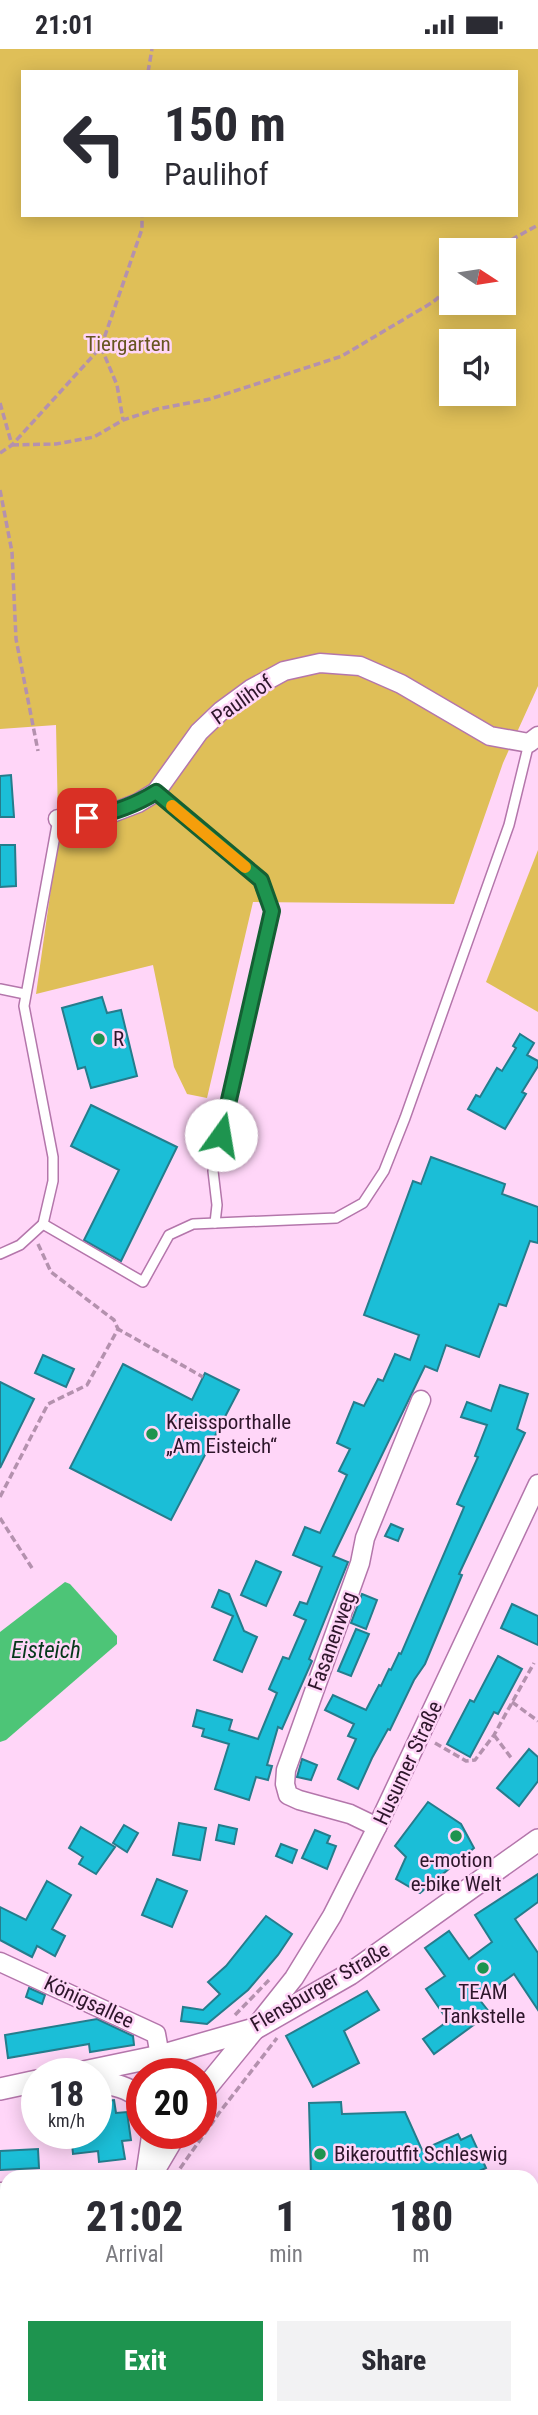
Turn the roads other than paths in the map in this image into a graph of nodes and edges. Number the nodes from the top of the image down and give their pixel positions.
1 (533, 740) edge
2 (156, 792) junction
3 (58, 819) joint
4 (0, 989) edge
5 (25, 994) junction
6 (215, 1223) junction
7 (43, 1224) junction
8 (0, 1254) edge
9 (421, 1400) dead end
10 (538, 1484) edge
11 (377, 1827) junction
12 (538, 1840) edge
13 (0, 1962) edge
14 (254, 2029) junction
15 (160, 2056) junction
16 (112, 2066) edge
17 (217, 2074) edge
18 (21, 2084) edge
19 (0, 2088) edge
20 (151, 2149) edge
21 (166, 2149) edge
22 (149, 2170) edge
23 (152, 2170) edge

1 - 2 street, Paulihof
1 - 6 lane
2 - 3 street, Paulihof
2 - 6 lane
3 - 5 lane
4 - 5 lane
5 - 7 lane
6 - 7 lane
7 - 8 lane
9 - 11 street, Fasanenweg
10 - 11 street, Husumer Straße
11 - 14 street, Husumer Straße
12 - 14 street, Flensburger Straße
13 - 15 street, Königsallee
14 - 15 street, Flensburger Straße
14 - 17 street
15 - 16 street, Flensburger Straße
18 - 19 street
20 - 22 street
21 - 23 street

